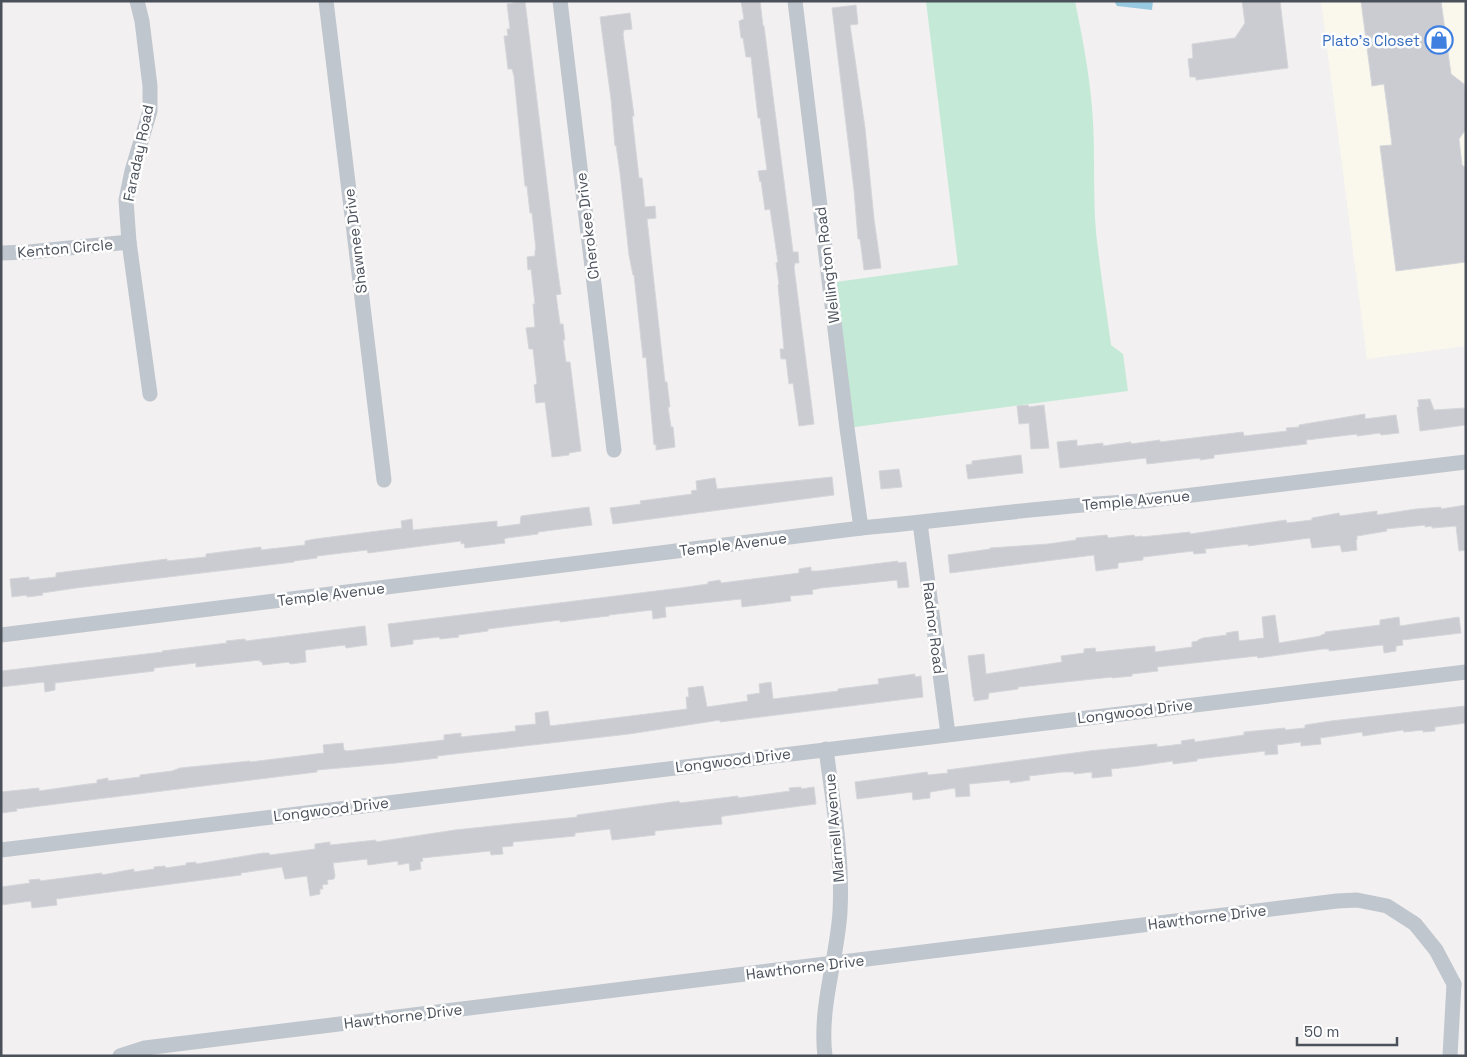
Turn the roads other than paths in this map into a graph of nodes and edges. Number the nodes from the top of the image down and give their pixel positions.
1 (137, 1) edge
2 (326, 1) edge
3 (560, 1) edge
4 (794, 1) edge
5 (129, 242) junction
6 (1, 253) edge
7 (150, 394) dead end
8 (614, 450) dead end
9 (1466, 462) edge
10 (384, 480) dead end
11 (920, 523) junction
12 (861, 528) junction
13 (1, 635) edge
14 (1466, 672) edge
15 (948, 734) junction
16 (826, 749) junction
17 (1, 850) edge
18 (834, 963) junction
19 (1460, 983) edge
20 (120, 1056) edge
21 (825, 1056) edge
22 (1450, 1056) edge

1 - 5 street, Faraday Road
2 - 10 street, Shawnee Drive
3 - 8 street, Cherokee Drive
4 - 12 street, Wellington Road
5 - 6 street, Kenton Circle
5 - 7 street, Faraday Road
9 - 11 street, Temple Avenue
11 - 12 street, Temple Avenue
11 - 15 street, Radnor Road
12 - 13 street, Temple Avenue
14 - 15 street, Longwood Drive
15 - 16 street, Longwood Drive
16 - 17 street, Longwood Drive
16 - 18 street, Marnell Avenue
18 - 19 street, Hawthorne Drive
18 - 20 street, Hawthorne Drive
18 - 21 street, Marnell Avenue
19 - 22 street

